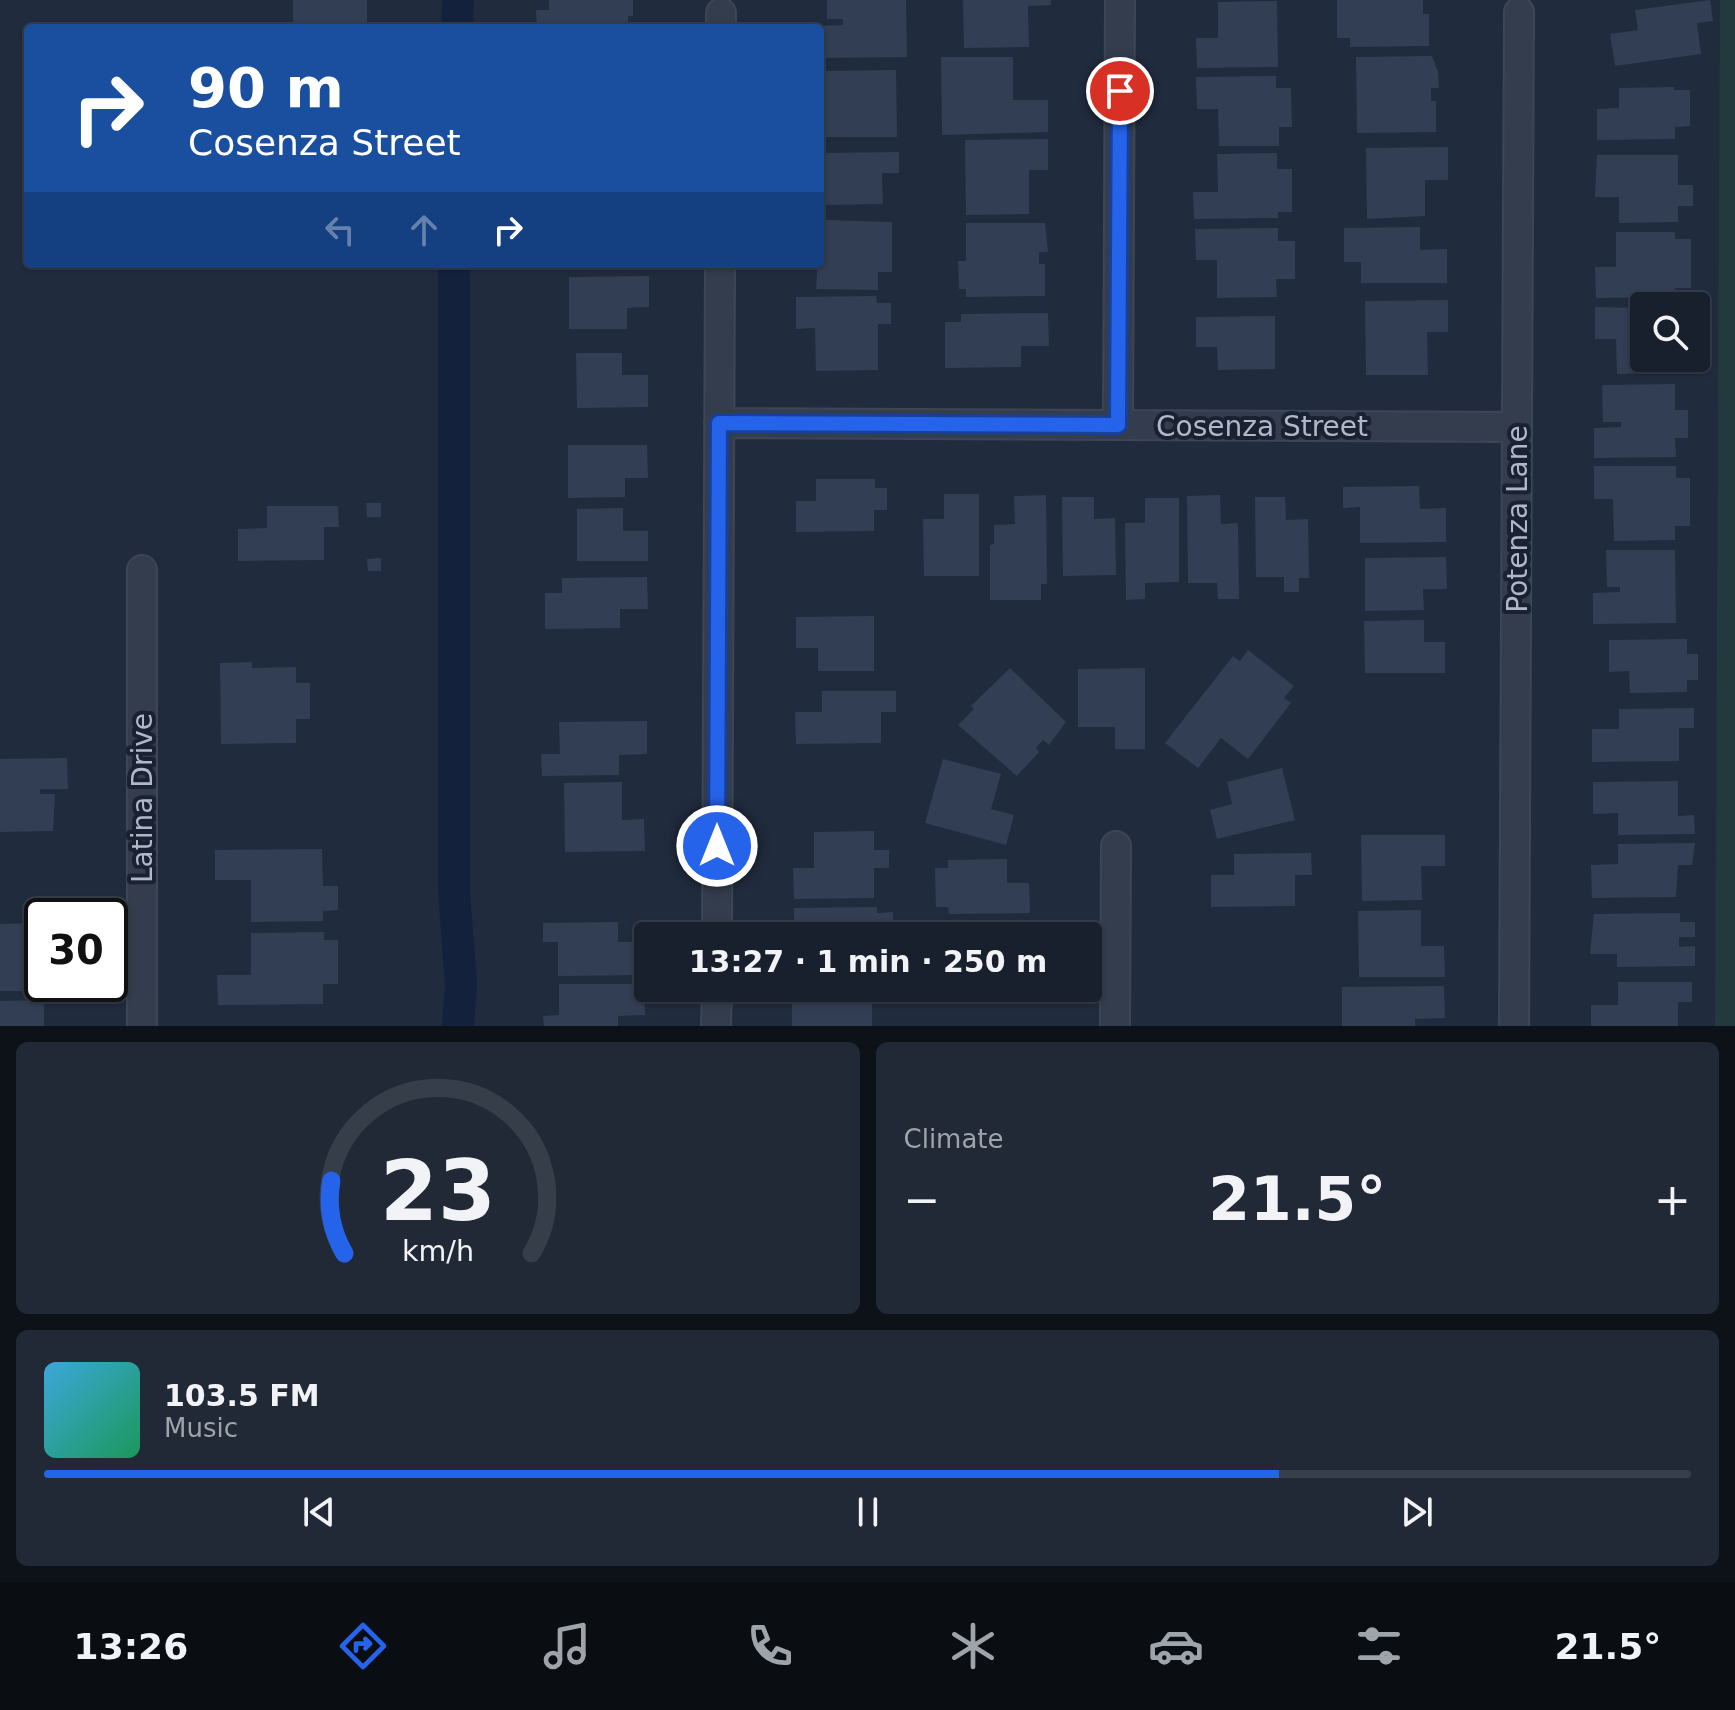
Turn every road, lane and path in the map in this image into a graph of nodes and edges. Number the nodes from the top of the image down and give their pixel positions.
1 (1120, 0) edge
2 (1519, 12) dead end
3 (720, 268) edge
4 (719, 423) junction
5 (1118, 425) junction
6 (1517, 427) junction
7 (142, 570) dead end
8 (1116, 846) dead end
9 (717, 922) edge
10 (717, 1002) edge
11 (142, 1026) edge
12 (716, 1026) edge
13 (1115, 1026) edge
14 (1514, 1026) edge

1 - 5 street
2 - 6 street, Potenza Lane
3 - 4 street
4 - 5 street, Cosenza Street
4 - 9 street
5 - 6 street, Cosenza Street
6 - 14 street, Potenza Lane
7 - 11 street, Latina Drive
8 - 13 street
10 - 12 street

